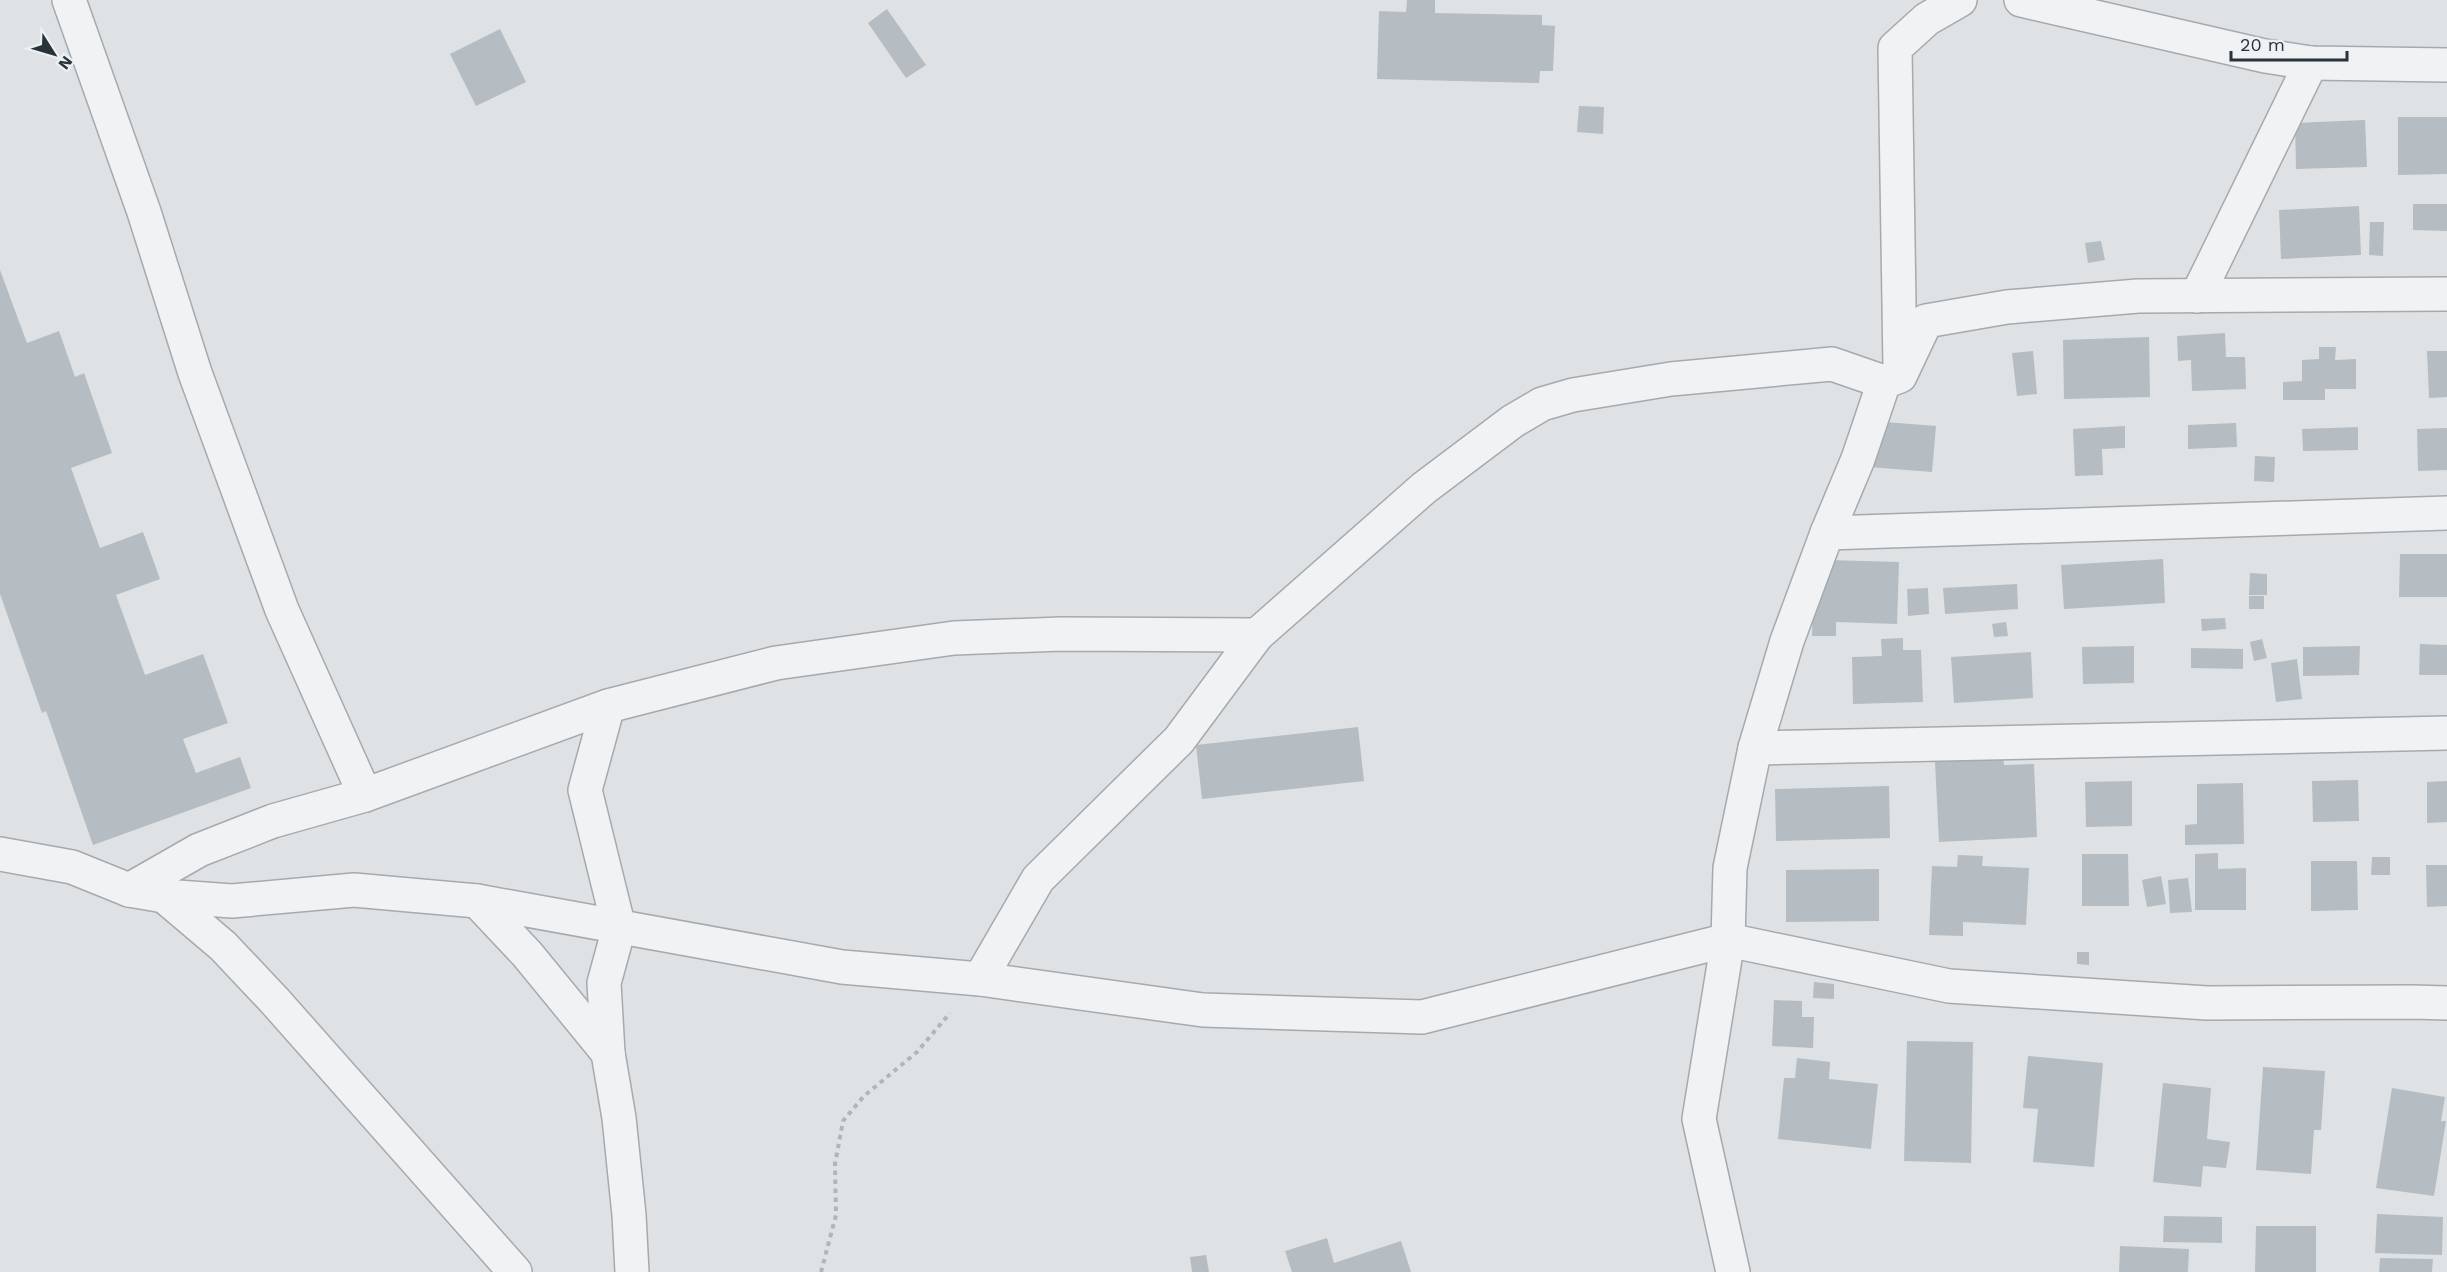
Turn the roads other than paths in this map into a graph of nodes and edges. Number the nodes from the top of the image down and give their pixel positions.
1 (69, 0) edge
2 (1960, 0) edge
3 (2020, 0) edge
4 (2311, 63) junction
5 (2447, 65) edge
6 (2447, 294) edge
7 (2197, 296) junction
8 (1892, 379) junction
9 (2447, 513) edge
10 (1827, 533) junction
11 (1257, 635) junction
12 (608, 706) junction
13 (2447, 734) edge
14 (1755, 748) junction
15 (365, 795) junction
16 (0, 854) edge
17 (129, 890) junction
18 (164, 896) junction
19 (477, 901) junction
20 (619, 928) junction
21 (1728, 940) junction
22 (980, 979) junction
23 (2447, 1003) edge
24 (608, 1053) junction
25 (515, 1272) edge
26 (632, 1272) edge
27 (1733, 1272) edge

1 - 15 street
2 - 8 street
3 - 4 street
4 - 5 street
4 - 7 street
6 - 7 street
7 - 8 street
8 - 10 street
8 - 11 street
9 - 10 street
10 - 14 street
11 - 12 street
11 - 22 street
12 - 15 street
12 - 20 street
13 - 14 street
14 - 21 street
15 - 17 street
16 - 17 street
17 - 18 street
18 - 19 street
18 - 25 street
19 - 20 street
19 - 24 street
20 - 22 street
20 - 24 street
21 - 22 street
21 - 23 street
21 - 27 street
24 - 26 street

